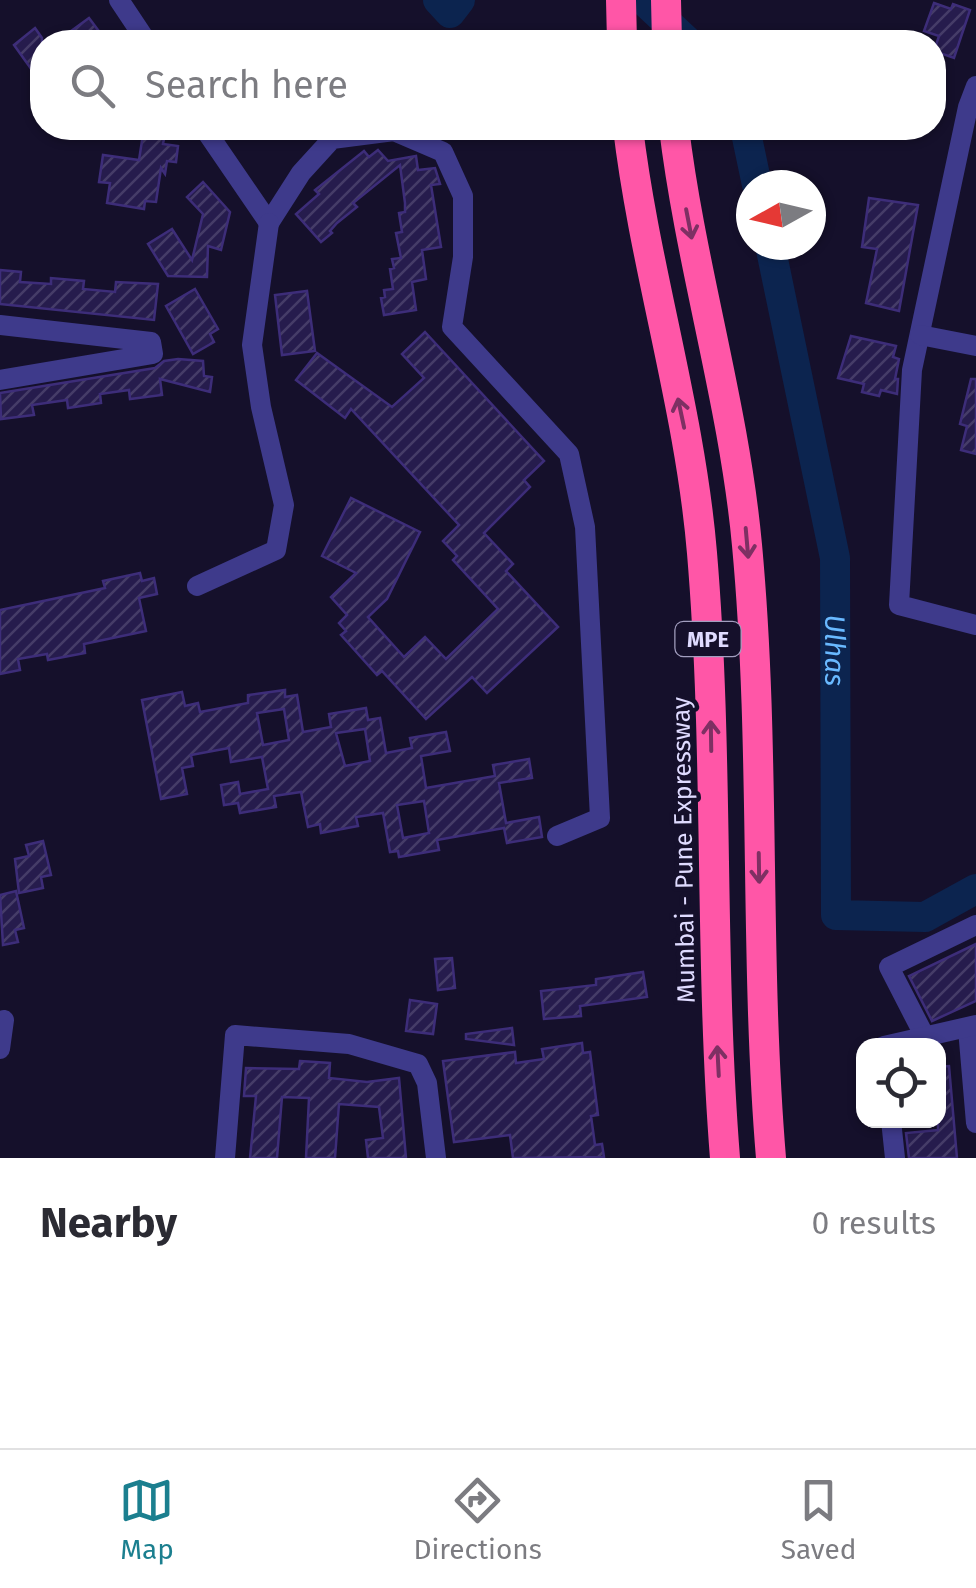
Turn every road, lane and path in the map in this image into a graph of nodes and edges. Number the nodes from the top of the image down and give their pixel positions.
1 (119, 0) edge
2 (139, 30) edge
3 (976, 86) edge
4 (972, 108) edge
5 (212, 140) edge
6 (331, 140) edge
7 (416, 140) edge
8 (630, 140) edge
9 (676, 140) edge
10 (270, 223) junction
11 (0, 325) edge
12 (920, 335) junction
13 (976, 346) edge
14 (0, 380) edge
15 (197, 586) dead end
16 (976, 625) edge
17 (557, 836) dead end
18 (976, 926) edge
19 (4, 1020) dead end
20 (972, 1027) edge
21 (925, 1037) junction
22 (920, 1038) edge
23 (0, 1049) edge
24 (976, 1122) edge
25 (892, 1128) edge
26 (225, 1158) edge
27 (436, 1158) edge
28 (725, 1158) edge
29 (771, 1158) edge
30 (895, 1158) edge

1 - 2 street
3 - 4 street
4 - 12 street
5 - 10 street
6 - 10 street
7 - 17 street
28 -> 8 highway, Mumbai - Pune Expressway / MPE
9 -> 29 highway, MPE
10 - 15 street
11 - 14 street
12 - 13 street
12 - 16 street
18 - 21 street
19 - 23 street
20 - 21 street
20 - 24 street
21 - 22 street
25 - 30 street
26 - 27 street

